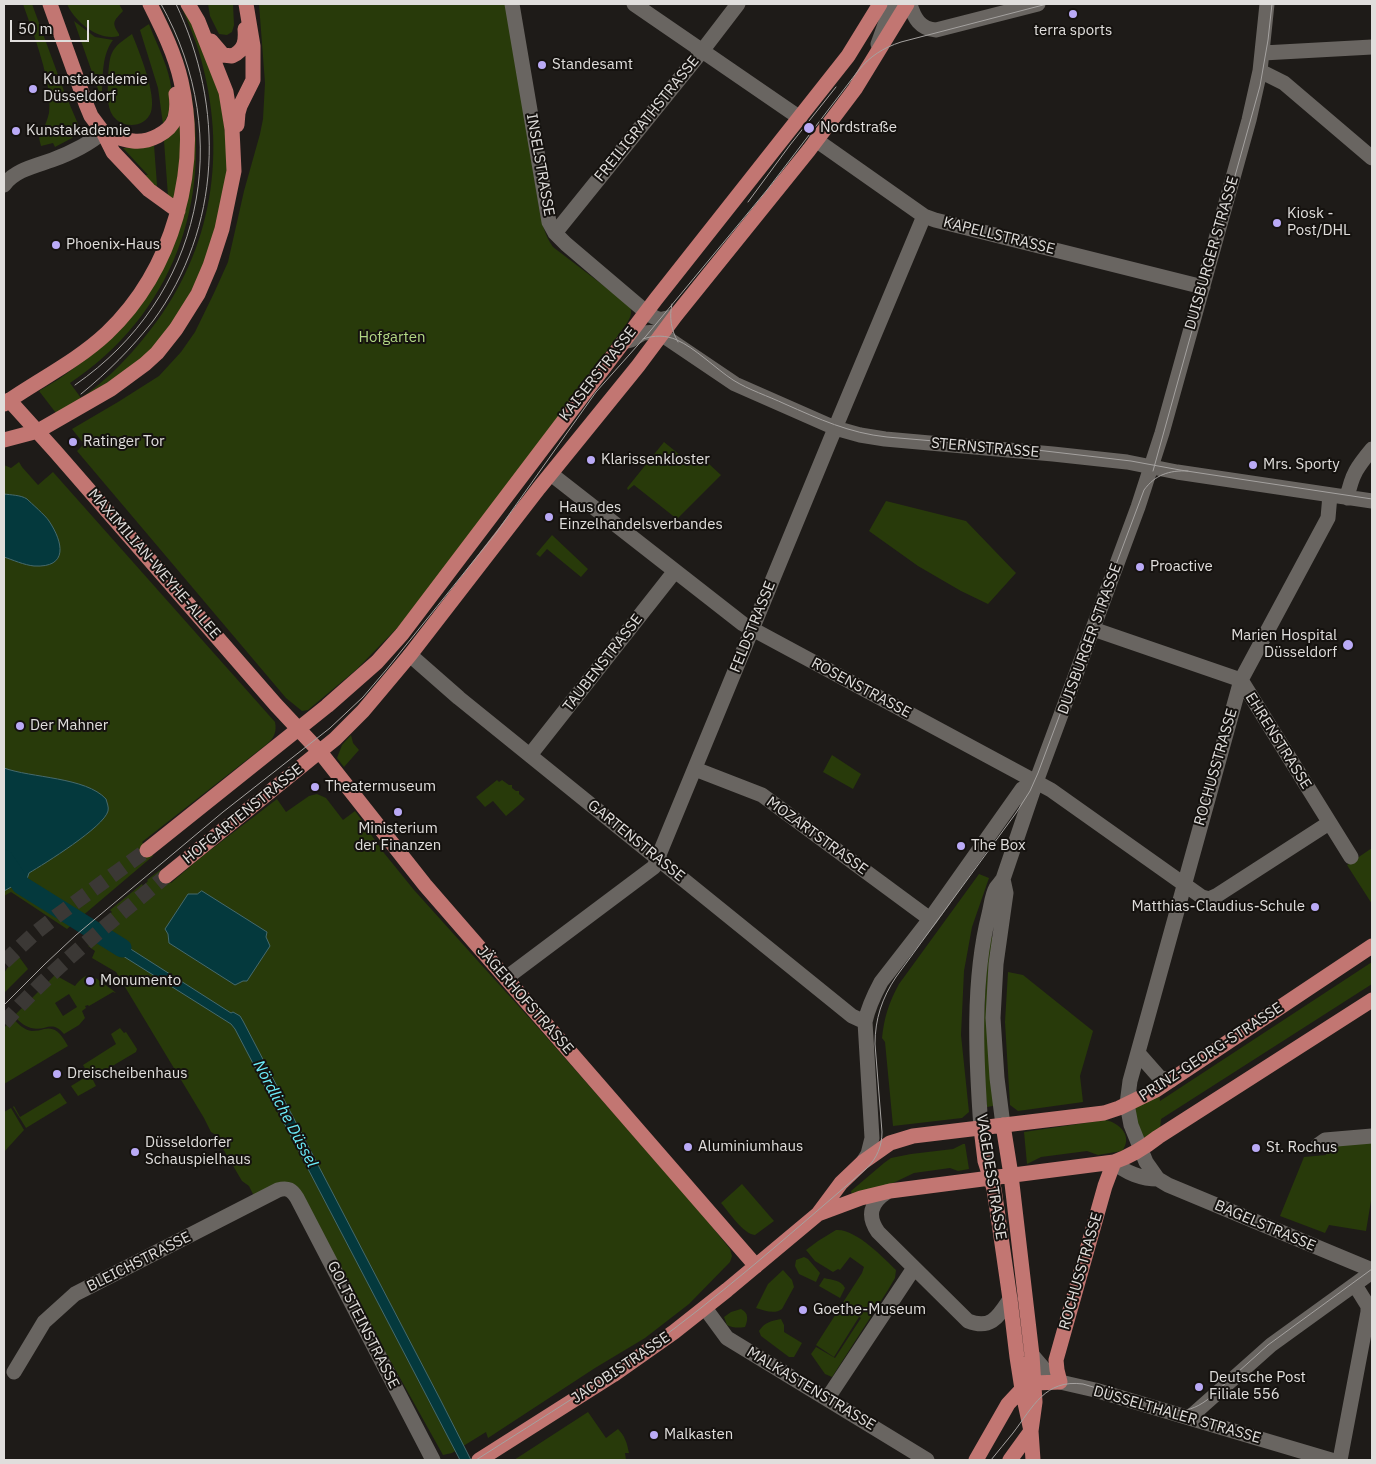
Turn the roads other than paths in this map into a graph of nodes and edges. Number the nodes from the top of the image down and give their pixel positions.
1 (50, 4) edge
2 (150, 4) edge
3 (188, 4) edge
4 (245, 4) edge
5 (512, 4) edge
6 (634, 4) edge
7 (738, 4) edge
8 (880, 4) edge
9 (896, 4) edge
10 (909, 4) edge
11 (1038, 4) edge
12 (1267, 4) edge
13 (198, 21) junction
14 (1372, 47) edge
15 (171, 50) junction
16 (702, 51) junction
17 (1263, 53) junction
18 (872, 60) junction
19 (1260, 72) junction
20 (800, 118) junction
21 (104, 132) junction
22 (816, 140) junction
23 (1372, 158) edge
24 (234, 172) junction
25 (4, 185) edge
26 (178, 211) junction
27 (924, 216) junction
28 (555, 233) junction
29 (1202, 286) junction
30 (646, 312) junction
31 (676, 315) junction
32 (662, 334) junction
33 (623, 342) junction
34 (5, 400) edge
35 (835, 428) junction
36 (38, 431) junction
37 (4, 440) edge
38 (1372, 449) edge
39 (1151, 467) junction
40 (551, 474) junction
41 (1330, 495) junction
42 (1347, 498) junction
43 (1372, 502) edge
44 (675, 572) junction
45 (752, 629) junction
46 (1093, 629) junction
47 (410, 655) junction
48 (1241, 680) junction
49 (299, 728) junction
50 (320, 752) junction
51 (530, 755) junction
52 (695, 769) junction
53 (1036, 782) junction
54 (1329, 823) junction
55 (146, 850) tunnel mouth
56 (1351, 857) dead end
57 (658, 859) junction
58 (166, 876) tunnel mouth
59 (1003, 879) junction
60 (1184, 884) junction
61 (930, 919) junction
62 (1372, 946) edge
63 (506, 978) junction
64 (1372, 1000) edge
65 (865, 1022) junction
66 (1138, 1053) junction
67 (1171, 1080) junction
68 (1128, 1104) junction
69 (1104, 1113) junction
70 (1003, 1125) junction
71 (1131, 1125) junction
72 (981, 1128) junction
73 (1372, 1136) edge
74 (1318, 1145) dead end
75 (1141, 1150) junction
76 (863, 1162) junction
77 (1114, 1162) junction
78 (1011, 1175) junction
79 (990, 1178) junction
80 (1158, 1179) junction
81 (292, 1190) joint
82 (892, 1191) junction
83 (818, 1214) junction
84 (756, 1266) junction
85 (914, 1268) junction
86 (1372, 1271) edge
87 (1355, 1285) junction
88 (1010, 1298) junction
89 (705, 1308) junction
90 (1032, 1355) junction
91 (9, 1371) edge
92 (1060, 1382) junction
93 (1028, 1386) junction
94 (827, 1399) junction
95 (1003, 1412) junction
96 (1189, 1418) junction
97 (1031, 1431) junction
98 (433, 1460) edge
99 (479, 1460) edge
100 (927, 1460) edge
101 (976, 1460) edge
102 (1010, 1460) edge
103 (1033, 1460) edge
104 (1331, 1460) edge
105 (1340, 1460) edge

1 - 21 main road
2 - 15 main road
3 - 13 main road
4 - 13 main road
4 - 24 main road
5 - 28 street, INSELSTRASSE
6 - 16 street
7 - 16 street, FREILIGRATHSTRASSE
8 - 20 main road, KAISERSTRASSE
9 - 18 street, KAISERSTRASSE
10 - 11 street
10 - 18 main road, KAISERSTRASSE
12 - 17 street, DUISBURGER STRASSE
13 - 24 main road
14 - 17 street
15 - 21 main road
15 - 26 main road
16 - 20 street
16 - 28 street, FREILIGRATHSTRASSE
17 - 19 street, DUISBURGER STRASSE
18 - 22 main road, KAISERSTRASSE
19 - 23 street
19 - 29 street, DUISBURGER STRASSE
20 - 30 main road, KAISERSTRASSE
21 - 25 street
21 - 26 main road
22 - 27 street, KAPELLSTRASSE
22 - 31 main road, KAISERSTRASSE
24 - 36 main road
26 - 34 main road
27 - 29 street, KAPELLSTRASSE
27 - 35 street, FELDSTRASSE
28 - 30 street, INSELSTRASSE
29 - 39 street, DUISBURGER STRASSE
30 - 31 street, INSELSTRASSE
30 - 33 main road, KAISERSTRASSE
31 - 32 main road, KAISERSTRASSE
32 - 33 street
32 - 35 street, STERNSTRASSE
32 - 40 main road, KAISERSTRASSE
33 - 49 main road, KAISERSTRASSE
34 - 36 main road, MAXIMILIAN-WEYHE-ALLEE
35 - 39 street, STERNSTRASSE
35 - 45 street, FELDSTRASSE
36 - 37 main road
36 - 49 main road, MAXIMILIAN-WEYHE-ALLEE
38 - 42 street
39 - 41 street, STERNSTRASSE
39 - 46 street, DUISBURGER STRASSE
40 - 44 street, ROSENSTRASSE
40 - 47 main road, KAISERSTRASSE
41 - 42 street, STERNSTRASSE
41 - 48 street, ROCHUSSTRASSE
42 - 43 street, STERNSTRASSE
44 - 45 street, ROSENSTRASSE
44 - 51 street, TAUBENSTRASSE
45 - 52 street, FELDSTRASSE
45 - 53 street, ROSENSTRASSE
46 - 48 street, EHRENSTRASSE
46 - 53 street, DUISBURGER STRASSE
47 - 50 main road, KAISERSTRASSE
47 - 51 street, GARTENSTRASSE
48 - 54 street, EHRENSTRASSE
48 - 60 street, ROCHUSSTRASSE
49 - 50 main road, JÄGERHOFSTRASSE
49 - 55 main road, HOFGARTENSTRASSE
50 - 58 main road, HOFGARTENSTRASSE
50 - 63 main road, JÄGERHOFSTRASSE
51 - 57 street, GARTENSTRASSE
52 - 57 street, FELDSTRASSE
52 - 61 street, MOZARTSTRASSE
53 - 59 street, VAGEDESSTRASSE
53 - 60 street, ROSENSTRASSE
53 - 61 street
54 - 56 street, EHRENSTRASSE
54 - 60 street, ROSENSTRASSE
57 - 63 street, FELDSTRASSE
57 - 65 street, GARTENSTRASSE
59 - 70 street, VAGEDESSTRASSE
59 - 72 street, VAGEDESSTRASSE
60 - 66 street, ROCHUSSTRASSE
61 - 65 street
62 - 67 main road, PRINZ-GEORG-STRASSE
63 - 84 main road, JÄGERHOFSTRASSE
64 - 75 main road
65 - 76 street
66 - 67 street
66 - 68 street, ROCHUSSTRASSE
67 - 68 main road, PRINZ-GEORG-STRASSE
68 - 69 main road, PRINZ-GEORG-STRASSE
68 - 71 street, ROCHUSSTRASSE
69 - 70 main road, PRINZ-GEORG-STRASSE
69 - 71 street
70 - 72 main road, PRINZ-GEORG-STRASSE
70 - 78 main road, VAGEDESSTRASSE
71 - 75 street, ROCHUSSTRASSE
72 - 76 main road, PRINZ-GEORG-STRASSE
72 - 79 main road, VAGEDESSTRASSE
73 - 74 street
75 - 77 main road
75 - 80 street
76 - 83 main road
77 - 78 main road
77 - 80 street, BAGELSTRASSE
77 - 92 main road, ROCHUSSTRASSE
78 - 79 main road
78 - 90 main road, VAGEDESSTRASSE
79 - 82 main road
79 - 88 main road, VAGEDESSTRASSE
80 - 86 street, BAGELSTRASSE
81 - 91 street, BLEICHSTRASSE
81 - 98 street, GOLTSTEINSTRASSE
82 - 83 main road
82 - 85 street
83 - 84 main road
84 - 89 main road, JACOBISTRASSE
85 - 88 street
85 - 94 street
86 - 87 street
87 - 96 street
87 - 105 street
88 - 93 main road, VAGEDESSTRASSE
89 - 94 street, MALKASTENSTRASSE
89 - 99 main road, JACOBISTRASSE
90 - 92 street
90 - 93 main road, VAGEDESSTRASSE
92 - 93 main road, DÜSSELTHALER STRASSE
92 - 96 street, DÜSSELTHALER STRASSE
93 - 95 main road
93 - 97 main road
94 - 100 street, MALKASTENSTRASSE
95 - 97 main road
95 - 101 main road
96 - 104 street, DÜSSELTHALER STRASSE
97 - 102 main road
97 - 103 main road

